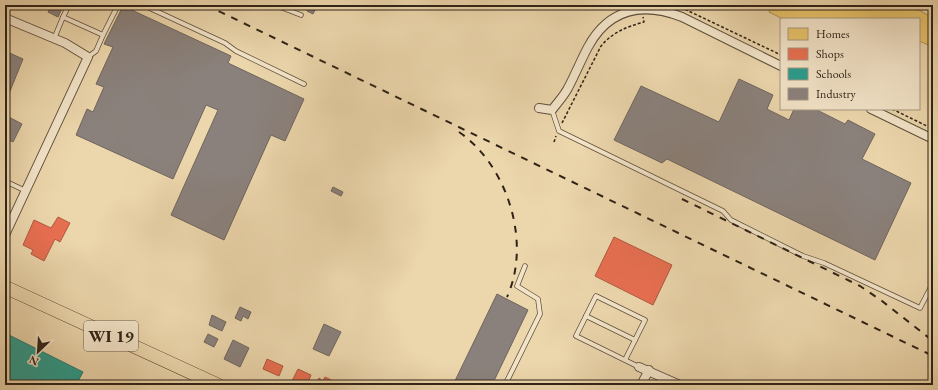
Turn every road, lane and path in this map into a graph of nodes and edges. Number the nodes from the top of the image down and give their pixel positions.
1 (69, 5) edge
2 (118, 5) edge
3 (143, 5) edge
4 (275, 5) edge
5 (676, 5) edge
6 (625, 8) edge
7 (642, 9) junction
8 (301, 14) dead end
9 (63, 17) junction
10 (5, 18) edge
11 (103, 34) junction
12 (54, 39) junction
13 (780, 55) edge
14 (88, 58) junction
15 (780, 66) edge
16 (304, 84) dead end
17 (539, 108) dead end
18 (552, 110) junction
19 (873, 110) edge
20 (894, 110) edge
21 (933, 129) edge
22 (559, 131) junction
23 (933, 139) edge
24 (554, 142) dead end
25 (9, 183) dead end
26 (26, 191) junction
27 (5, 235) edge
28 (526, 266) dead end
29 (933, 283) edge
30 (5, 287) edge
31 (586, 316) junction
32 (636, 340) junction
33 (625, 360) junction
34 (639, 367) joint
35 (648, 370) junction
36 (218, 385) edge
37 (505, 385) edge
38 (641, 385) edge
39 (680, 385) edge

1 - 9 lane
2 - 11 lane
3 - 16 lane
4 - 8 lane
5 - 13 path
6 - 7 street
6 - 18 street
7 - 15 street
7 - 22 path
9 - 11 lane
9 - 12 lane
10 - 12 street
11 - 14 lane
12 - 14 street
14 - 26 street
17 - 18 street
18 - 22 lane
19 - 23 street
20 - 21 path
22 - 24 path
22 - 29 lane
25 - 26 lane
26 - 27 street
28 - 37 lane
30 - 36 main road, WI 19
31 - 32 lane
31 - 32 lane
31 - 33 lane
32 - 33 lane
33 - 34 lane
34 - 35 street
35 - 38 street
35 - 39 street

